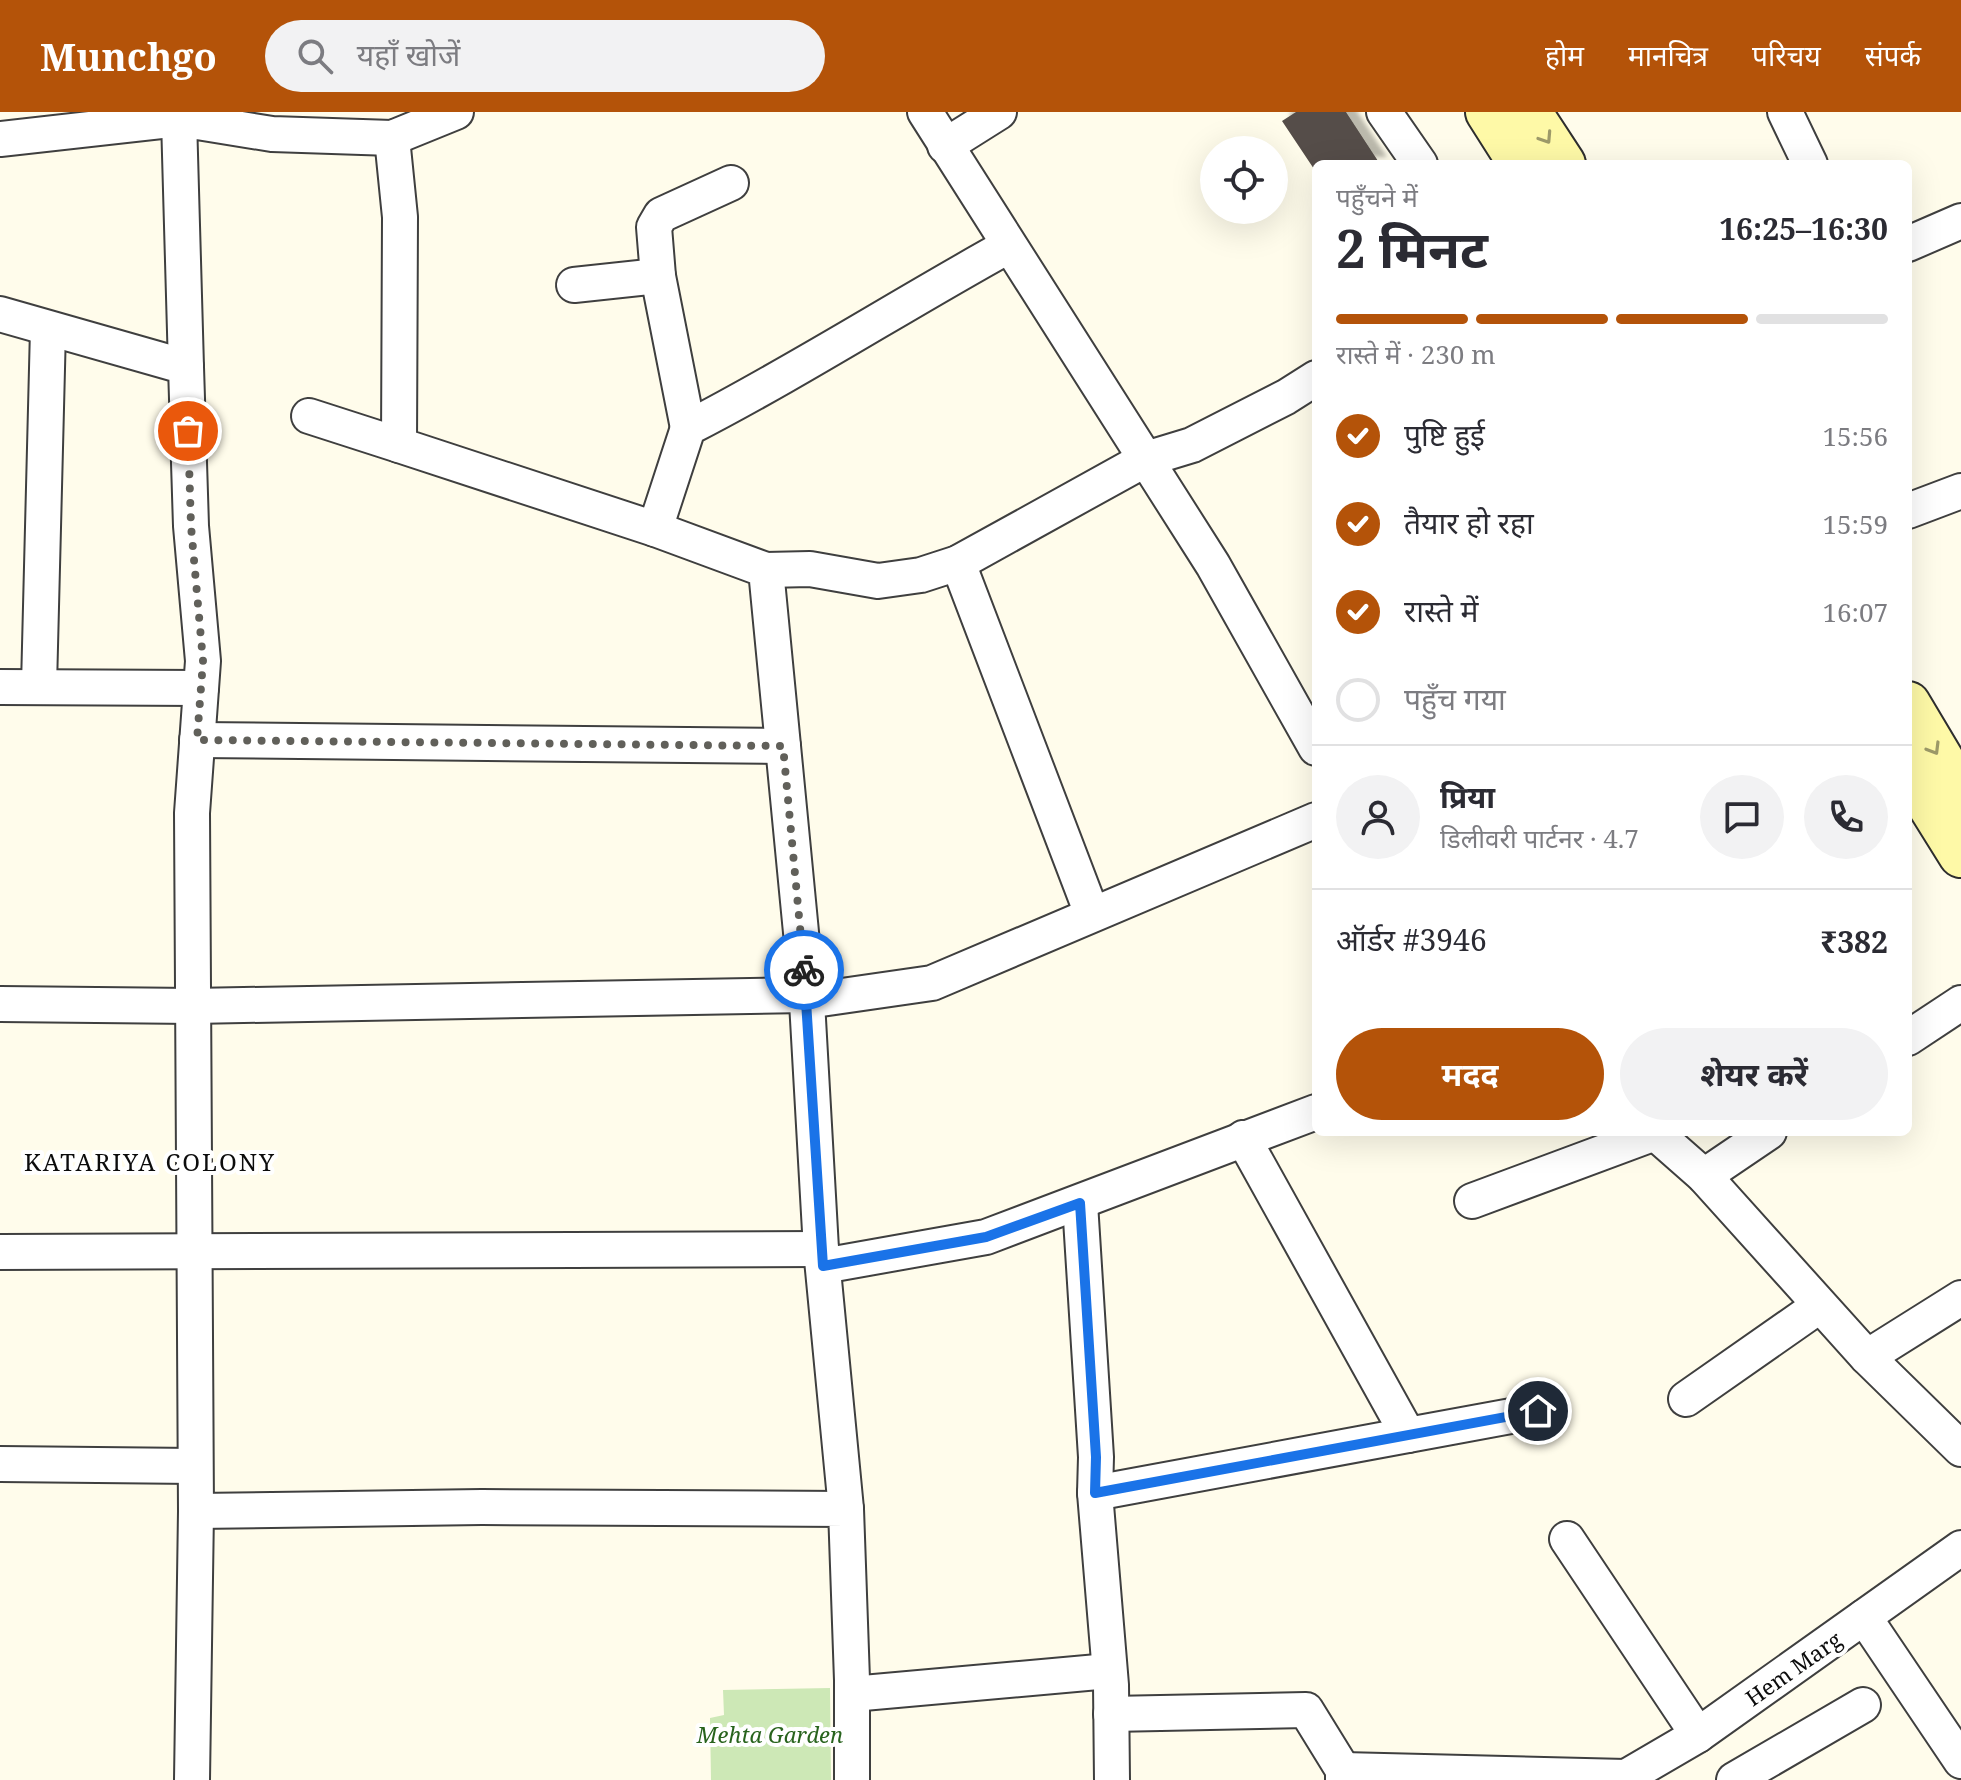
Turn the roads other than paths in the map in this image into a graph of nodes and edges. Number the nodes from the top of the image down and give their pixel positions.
1 (456, 112) edge
2 (925, 112) edge
3 (999, 112) edge
4 (1384, 112) edge
5 (1488, 112) edge
6 (1529, 112) edge
7 (1786, 112) edge
8 (178, 115) edge
9 (392, 138) junction
10 (0, 139) edge
11 (945, 146) junction
12 (1417, 160) edge
13 (1518, 160) edge
14 (1560, 160) edge
15 (1808, 160) edge
16 (731, 183) dead end
17 (1961, 221) edge
18 (1912, 242) edge
19 (1008, 246) junction
20 (658, 276) junction
21 (574, 285) dead end
22 (0, 314) edge
23 (48, 329) junction
24 (186, 367) junction
25 (1312, 381) edge
26 (309, 416) dead end
27 (688, 428) junction
28 (399, 445) junction
29 (1146, 459) junction
30 (1961, 491) edge
31 (1912, 509) edge
32 (655, 529) junction
33 (958, 563) junction
34 (766, 570) junction
35 (39, 686) junction
36 (0, 687) edge
37 (201, 688) junction
38 (1912, 711) edge
39 (197, 740) junction
40 (1312, 741) edge
41 (783, 746) junction
42 (1912, 776) edge
43 (1961, 793) edge
44 (1312, 822) edge
45 (1961, 855) edge
46 (1092, 914) junction
47 (806, 998) junction
48 (1961, 1003) edge
49 (0, 1004) edge
50 (193, 1006) junction
51 (1912, 1035) edge
52 (1312, 1113) edge
53 (1644, 1136) edge
54 (1659, 1136) edge
55 (1763, 1136) edge
56 (1243, 1138) junction
57 (1704, 1176) junction
58 (1472, 1201) dead end
59 (1080, 1203) junction
60 (193, 1251) junction
61 (0, 1252) edge
62 (822, 1258) junction
63 (1961, 1298) edge
64 (1819, 1306) junction
65 (1867, 1357) junction
66 (1686, 1399) dead end
67 (1538, 1411) dead end
68 (1408, 1435) junction
69 (1961, 1449) edge
70 (0, 1464) edge
71 (195, 1466) junction
72 (1095, 1493) junction
73 (846, 1509) junction
74 (196, 1511) junction
75 (1567, 1539) dead end
76 (1961, 1548) edge
77 (1864, 1617) junction
78 (1109, 1671) junction
79 (852, 1694) junction
80 (1863, 1705) dead end
81 (1111, 1714) junction
82 (1698, 1735) junction
83 (1961, 1761) edge
84 (1343, 1775) edge
85 (1625, 1779) edge
86 (192, 1780) edge
87 (852, 1780) edge
88 (1112, 1780) edge
89 (1734, 1780) edge

1 - 9 street
2 - 11 street
3 - 11 street
4 - 12 street
5 - 13 street
6 -> 14 street
7 - 15 street
8 - 9 street
8 - 10 street
8 - 24 street
9 - 28 street
11 - 19 street
16 - 20 street
17 - 18 street
19 - 27 street
19 - 29 street
20 - 21 street
20 - 27 street
22 - 23 street
23 - 24 street
23 - 35 street
24 - 37 street
25 - 29 street
26 - 28 street
27 - 32 street
28 - 32 street
29 - 33 street
29 - 40 street
30 - 31 street
32 - 34 street
33 - 34 street
33 - 46 street
34 - 41 street
35 - 36 street
35 - 37 street
37 - 39 street
38 -> 43 street
39 - 41 street
39 - 50 street
41 - 47 street
42 - 45 street
44 - 46 street
46 - 47 street
47 - 50 street
47 - 62 street
48 - 51 street
49 - 50 street
50 - 60 street
52 - 56 street
53 - 58 street
54 - 57 street
55 - 57 street
56 - 59 street
56 - 68 street
57 - 64 street
59 - 62 street
59 - 72 street
60 - 61 street
60 - 62 street
60 - 71 street
62 - 73 street
63 - 65 street
64 - 65 street
64 - 66 street
65 - 69 street
67 - 68 street
68 - 72 street
70 - 71 street
71 - 74 street
72 - 78 street
73 - 74 street
73 - 79 street
74 - 86 street
75 - 82 street
76 - 77 street, Hem Marg
77 - 82 street, Hem Marg
77 - 83 street
78 - 79 street
78 - 81 street
79 - 87 street
80 - 89 street
81 - 84 street
81 - 88 street
82 - 85 street, Hem Marg
84 - 85 street

